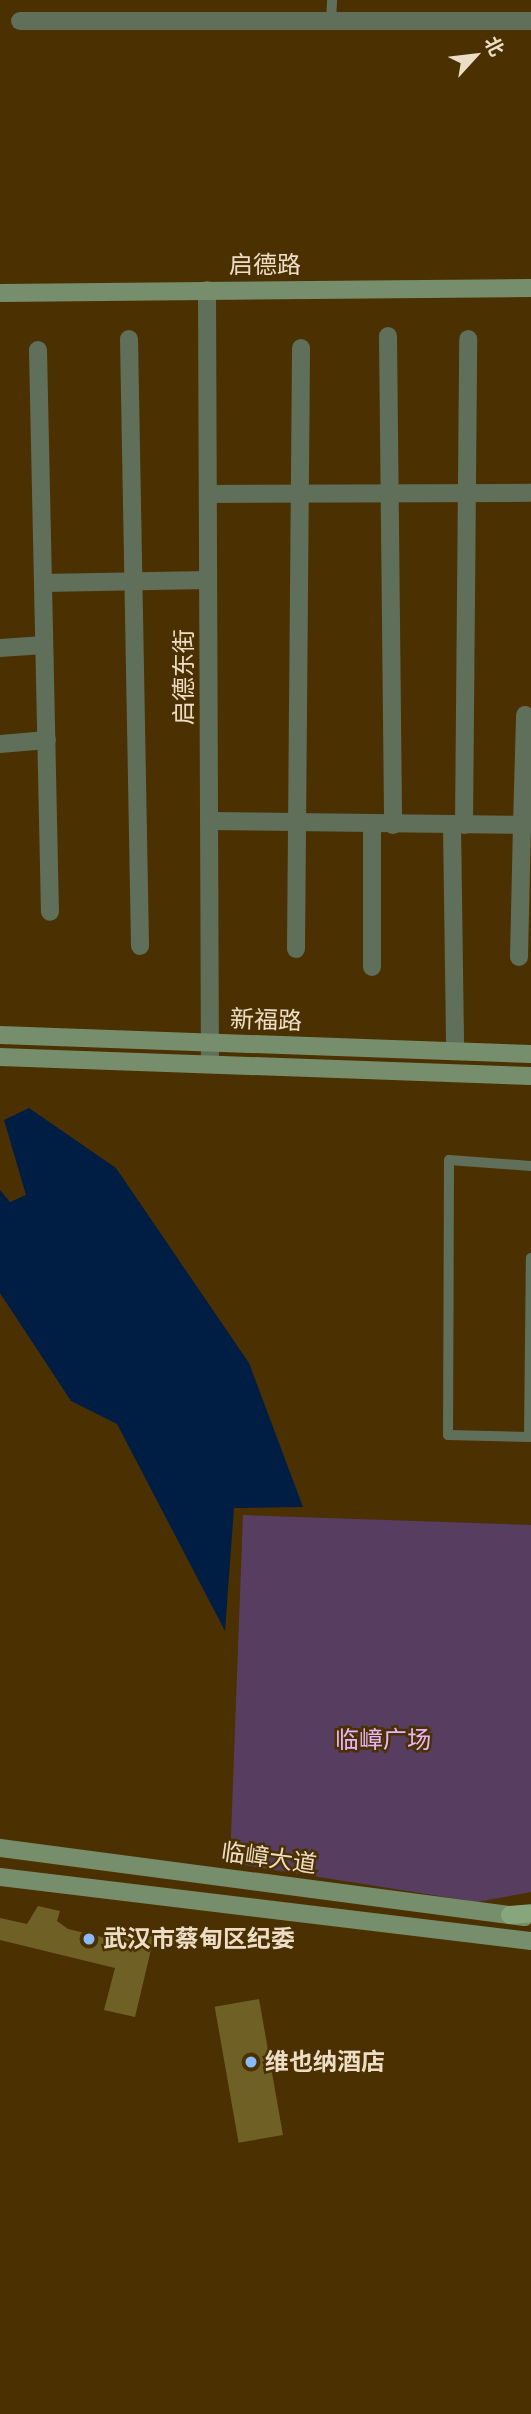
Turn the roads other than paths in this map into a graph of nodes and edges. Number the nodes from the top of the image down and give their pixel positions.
1 (332, 0) edge
2 (20, 20) dead end
3 (331, 21) junction
4 (531, 21) edge
5 (531, 288) edge
6 (207, 290) junction
7 (0, 293) edge
8 (388, 336) dead end
9 (468, 338) dead end
10 (129, 339) dead end
11 (301, 348) dead end
12 (38, 350) dead end
13 (391, 493) junction
14 (466, 493) junction
15 (531, 493) edge
16 (208, 494) junction
17 (300, 494) junction
18 (208, 580) junction
19 (43, 583) junction
20 (134, 583) junction
21 (44, 645) junction
22 (0, 648) edge
23 (525, 715) dead end
24 (47, 740) junction
25 (0, 744) edge
26 (209, 821) junction
27 (297, 825) junction
28 (372, 825) junction
29 (393, 825) junction
30 (458, 825) junction
31 (526, 825) edge
32 (50, 912) dead end
33 (140, 946) dead end
34 (296, 949) dead end
35 (519, 957) dead end
36 (372, 967) dead end
37 (0, 1035) edge
38 (210, 1043) junction
39 (454, 1051) junction
40 (531, 1054) edge
41 (0, 1057) edge
42 (211, 1063) junction
43 (531, 1076) edge
44 (531, 1166) edge
45 (531, 1258) edge
46 (530, 1437) edge
47 (0, 1848) edge
48 (0, 1877) edge
49 (510, 1915) joint
50 (531, 1915) edge
51 (531, 1941) edge

1 - 3 lane
2 - 3 street
3 - 4 street
5 - 6 street, 启德路
6 - 7 street, 启德路
6 - 16 street, 启德东街
8 - 13 street
9 - 14 street
10 - 20 street
11 - 17 street
12 - 19 street
13 - 14 street
13 - 17 street
13 - 29 street
14 - 15 street
14 - 30 street
16 - 17 street
16 - 18 street, 启德东街
17 - 27 street
18 - 20 street
18 - 26 street, 启德东街
19 - 20 street
19 - 21 street
20 - 33 street
21 - 22 street
21 - 24 street
23 - 31 street
24 - 25 street
24 - 32 street
26 - 27 street
26 - 38 street, 启德东街
27 - 28 street
27 - 34 street
28 - 29 street
28 - 36 street
29 - 30 street
30 - 31 street
30 - 39 street
31 - 35 street
37 - 38 street, 新福路
38 - 39 street, 新福路
38 - 42 street, 启德东街
39 - 40 street, 新福路
41 - 42 street, 新福路
42 - 43 street, 新福路
44 - 46 lane
45 - 46 lane
47 - 49 street, 临嶂大道
48 - 51 street, 临嶂大道
49 - 50 main road

